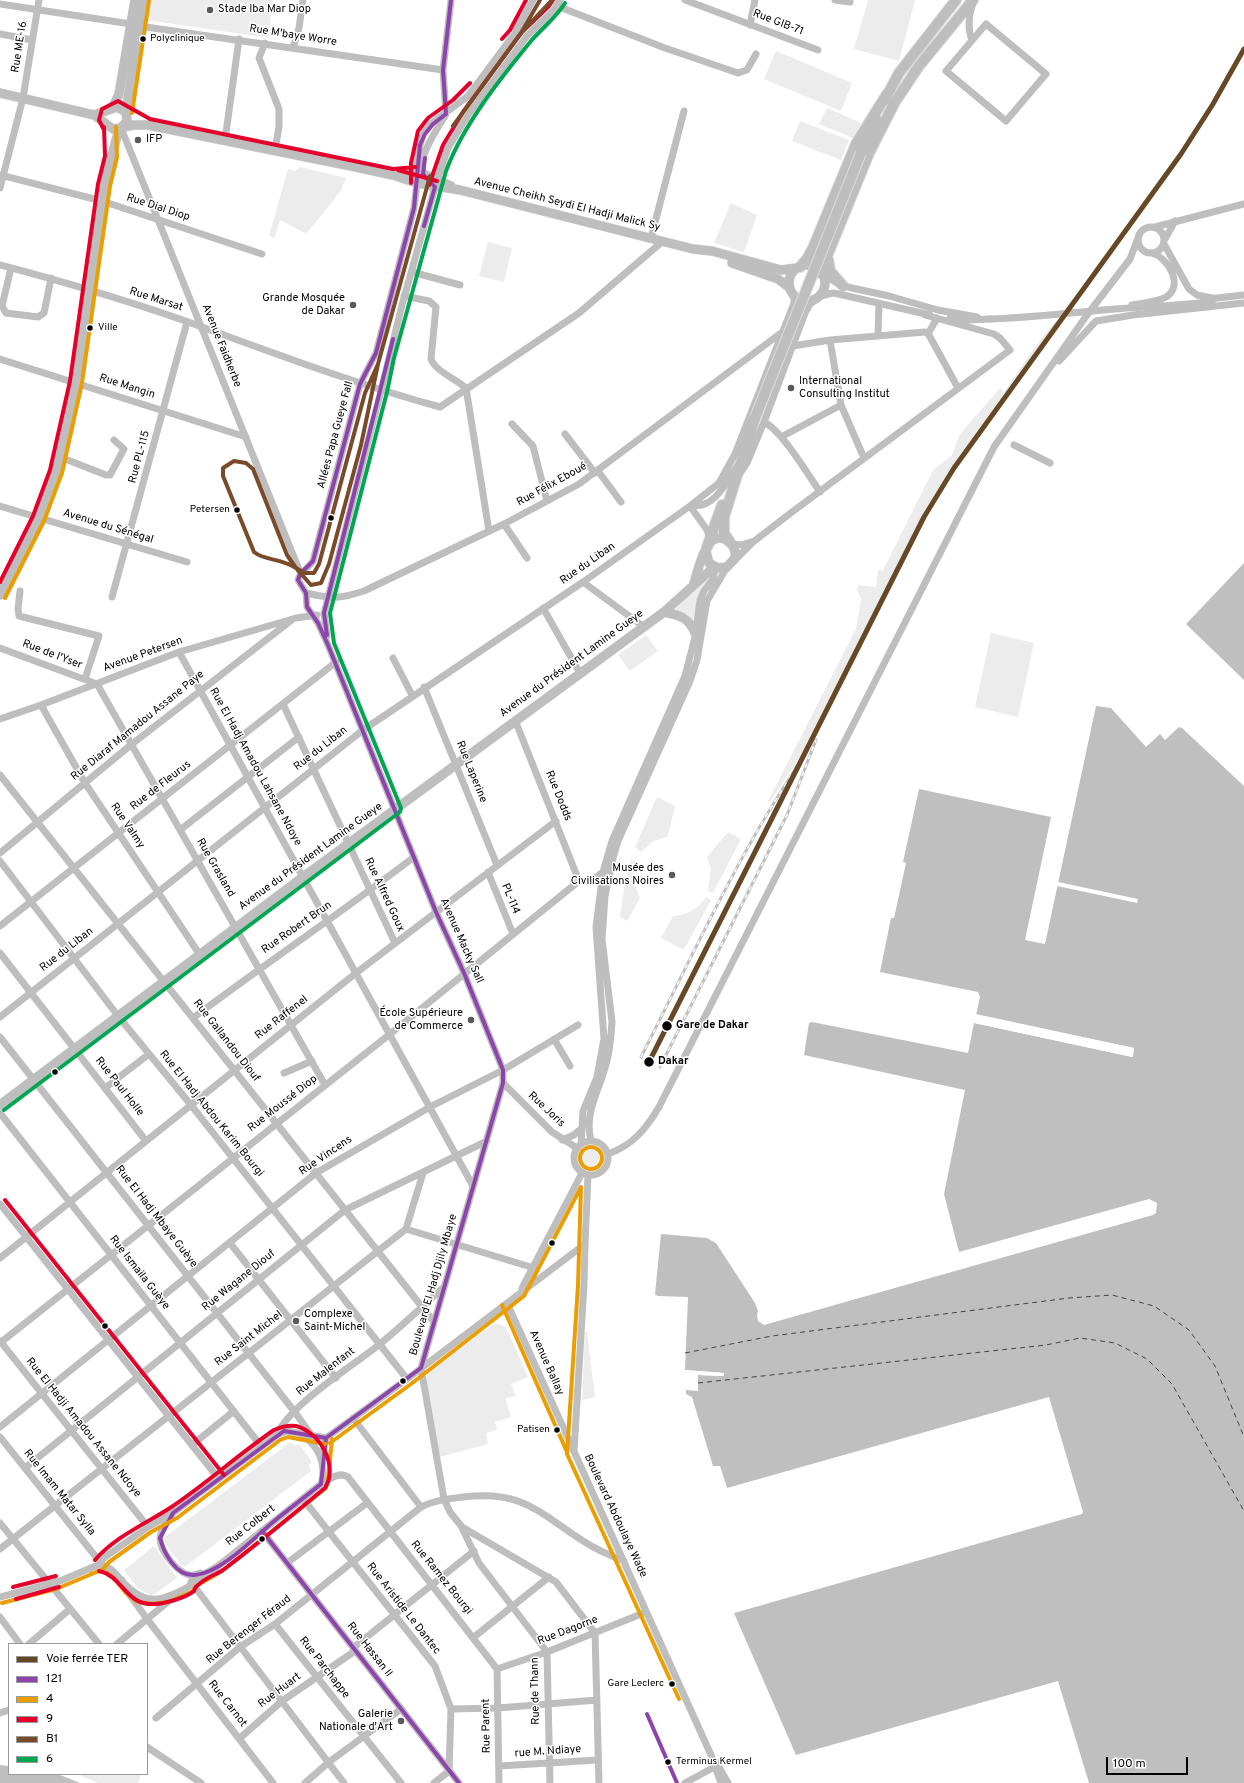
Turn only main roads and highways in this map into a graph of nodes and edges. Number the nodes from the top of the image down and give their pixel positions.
1 (135, 0) edge
2 (143, 0) edge
3 (956, 0) edge
4 (974, 0) edge
5 (135, 25) junction
6 (0, 93) edge
7 (887, 94) junction
8 (896, 100) junction
9 (111, 109) junction
10 (126, 113) junction
11 (94, 115) junction
12 (148, 126) junction
13 (116, 127) junction
14 (863, 148) junction
15 (420, 173) junction
16 (393, 175) junction
17 (417, 183) junction
18 (436, 183) junction
19 (834, 238) junction
20 (693, 249) junction
21 (799, 268) junction
22 (823, 275) junction
23 (843, 286) road end
24 (792, 292) junction
25 (733, 484) junction
26 (731, 543) junction
27 (708, 545) junction
28 (714, 567) junction
29 (693, 584) junction
30 (0, 595) edge
31 (664, 612) junction
32 (695, 633) road end
33 (0, 1105) edge

1 - 5 main road
2 - 5 main road
3 - 7 highway
4 - 8 highway
5 - 9 main road
5 - 10 main road
6 - 11 main road
7 - 14 highway
7 - 21 highway
8 - 14 highway
8 - 19 highway
9 - 10 main road
9 - 11 main road
9 - 13 main road
10 - 12 main road
10 - 13 main road
11 - 13 main road
12 - 13 main road
12 - 16 main road
13 - 30 main road
14 - 25 highway, bridge
15 - 16 main road
15 - 17 main road
15 - 18 main road
16 - 17 main road
17 - 18 main road
18 - 20 main road, Avenue Cheikh Seydi El Hadji Malick Sy
19 - 22 highway
19 - 23 highway
20 - 21 main road, Avenue Cheikh Seydi El Hadji Malick Sy
20 - 24 main road, Avenue Cheikh Seydi El Hadji Malick Sy
21 - 22 main road
21 - 24 main road
22 - 24 main road
25 - 26 highway
25 - 27 highway
26 - 27 main road
26 - 28 main road
27 - 28 main road
27 - 29 main road, Avenue du Président Lamine Gueye
28 - 29 main road, Avenue du Président Lamine Gueye
29 - 31 main road, Avenue du Président Lamine Gueye
31 - 32 main road
31 - 33 main road, Avenue du Président Lamine Gueye

